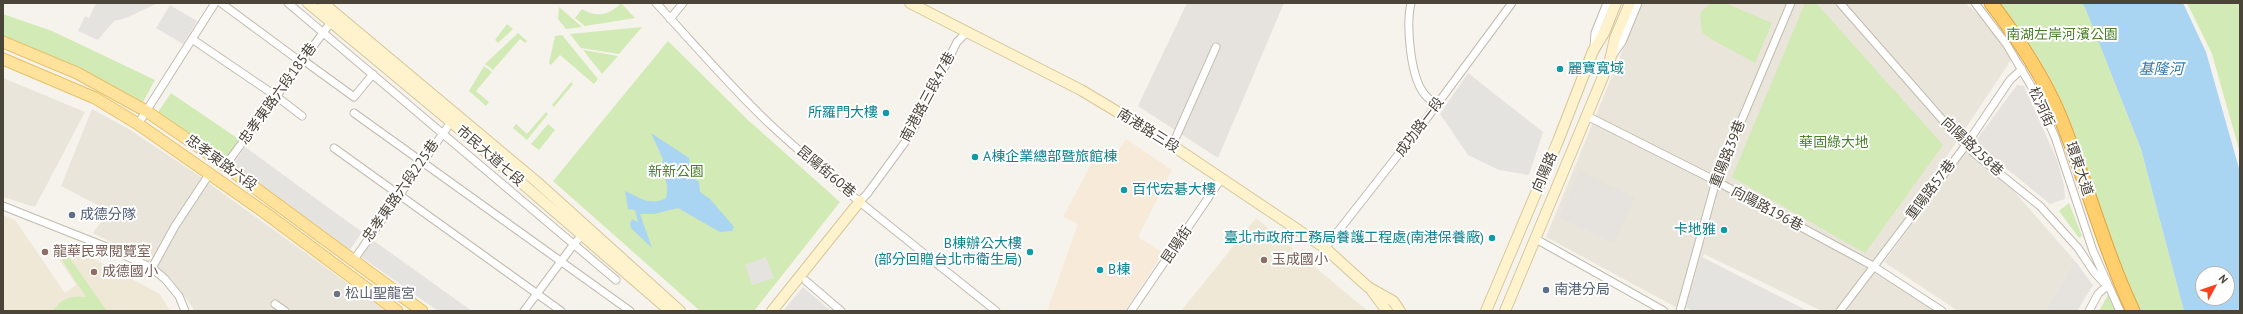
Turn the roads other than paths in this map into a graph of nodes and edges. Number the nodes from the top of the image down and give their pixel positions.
1 (215, 3) edge
2 (221, 3) edge
3 (288, 3) edge
4 (308, 3) edge
5 (323, 3) edge
6 (656, 3) edge
7 (683, 3) edge
8 (1411, 3) edge
9 (1512, 3) edge
10 (1607, 3) edge
11 (1616, 3) edge
12 (1630, 3) edge
13 (1638, 3) edge
14 (1791, 3) edge
15 (1840, 3) edge
16 (1975, 3) edge
17 (1991, 3) edge
18 (918, 5) edge
19 (670, 19) junction
20 (331, 22) junction
21 (324, 32) junction
22 (967, 32) junction
23 (192, 39) junction
24 (3, 42) edge
25 (1216, 47) dead end
26 (1593, 51) junction
27 (3, 59) edge
28 (1610, 60) junction
29 (302, 61) junction
30 (2022, 69) junction
31 (373, 74) junction
32 (276, 96) junction
33 (1438, 104) junction
34 (146, 111) junction
35 (354, 113) dead end
36 (302, 116) dead end
37 (1587, 116) junction
38 (451, 122) junction
39 (138, 124) junction
40 (442, 134) junction
41 (1966, 145) junction
42 (1172, 146) junction
43 (334, 148) dead end
44 (422, 163) junction
45 (225, 166) junction
46 (210, 173) junction
47 (1221, 179) junction
48 (1716, 181) junction
49 (399, 195) junction
50 (860, 201) junction
51 (3, 206) edge
52 (585, 232) junction
53 (1536, 239) junction
54 (574, 244) junction
55 (1326, 248) junction
56 (353, 261) junction
57 (561, 262) junction
58 (1873, 266) junction
59 (152, 268) junction
60 (616, 280) dead end
61 (806, 282) dead end
62 (1368, 286) junction
63 (2107, 286) junction
64 (537, 294) junction
65 (275, 304) dead end
66 (394, 310) edge
67 (185, 311) edge
68 (285, 311) edge
69 (420, 311) edge
70 (524, 311) edge
71 (561, 311) edge
72 (630, 311) edge
73 (670, 311) edge
74 (680, 311) edge
75 (772, 311) edge
76 (840, 311) edge
77 (996, 311) edge
78 (1131, 311) edge
79 (1387, 311) edge
80 (1400, 311) edge
81 (1486, 311) edge
82 (1505, 311) edge
83 (1664, 311) edge
84 (1680, 311) edge
85 (1840, 311) edge
86 (1942, 311) edge
87 (2089, 311) edge
88 (2120, 311) edge
89 (2133, 311) edge

1 - 23 street
2 - 29 street
3 - 21 street
4 - 20 main road, 市民大道七段
5 - 52 main road, 市民大道七段
6 - 19 street, 昆陽街60巷
7 - 19 street
8 - 33 street
9 - 33 street, 成功路一段
10 - 26 street
11 - 26 main road, 向陽路
12 - 28 main road, 向陽路
13 - 28 street
14 - 48 street, 重陽路39巷
15 - 41 street, 向陽路258巷
16 - 30 street, 松河街
17 - 89 highway, 環東大道
18 - 22 main road, 南港路三段
19 - 50 street, 昆陽街60巷
20 - 21 street, 忠孝東路六段185巷
20 - 38 main road, 市民大道七段
21 - 29 street, 忠孝東路六段185巷
21 - 31 street
22 - 42 main road, 南港路三段
22 - 50 street, 南港路三段47巷
23 - 32 street
23 - 34 street
24 - 34 main road, 忠孝東路六段
25 - 42 street
26 - 81 main road, 向陽路
27 - 39 main road, 忠孝東路六段
28 - 37 main road, 向陽路
29 - 31 street
29 - 32 street, 忠孝東路六段185巷
30 - 41 street, 重陽路57巷
30 - 63 street, 松河街
31 - 40 street
32 - 36 street
32 - 45 street, 忠孝東路六段185巷
33 - 55 street, 成功路一段
34 - 39 street
34 - 45 main road, 忠孝東路六段
35 - 44 street
37 - 48 street, 向陽路196巷
37 - 53 main road, 向陽路
38 - 40 street, 忠孝東路六段225巷
38 - 52 main road, 市民大道七段
39 - 46 main road, 忠孝東路六段
40 - 44 street, 忠孝東路六段225巷
40 - 54 street
41 - 58 street, 重陽路57巷
41 - 63 street, 向陽路258巷
42 - 47 main road, 南港路三段
43 - 49 street
44 - 49 street, 忠孝東路六段225巷
44 - 57 street
45 - 56 main road, 忠孝東路六段
46 - 59 street
46 - 66 main road, 忠孝東路六段
47 - 55 main road, 南港路三段
47 - 78 street, 昆陽街
48 - 58 street, 向陽路196巷
48 - 84 street, 重陽路39巷
49 - 56 street, 忠孝東路六段225巷
49 - 64 street
50 - 75 main road
50 - 77 street, 昆陽街60巷
51 - 59 street
52 - 54 street
52 - 73 main road, 市民大道七段
52 - 74 main road, 市民大道七段
53 - 82 main road, 向陽路
53 - 83 street
54 - 57 street
54 - 60 street
55 - 62 main road, 南港路三段
56 - 69 main road, 忠孝東路六段
57 - 64 street
57 - 72 street
58 - 85 street, 重陽路57巷
58 - 86 street, 向陽路196巷
59 - 67 street
61 - 76 street
62 - 79 main road
62 - 80 main road
63 - 87 street
63 - 88 street, 松河街
64 - 70 street
64 - 71 street
65 - 68 street

